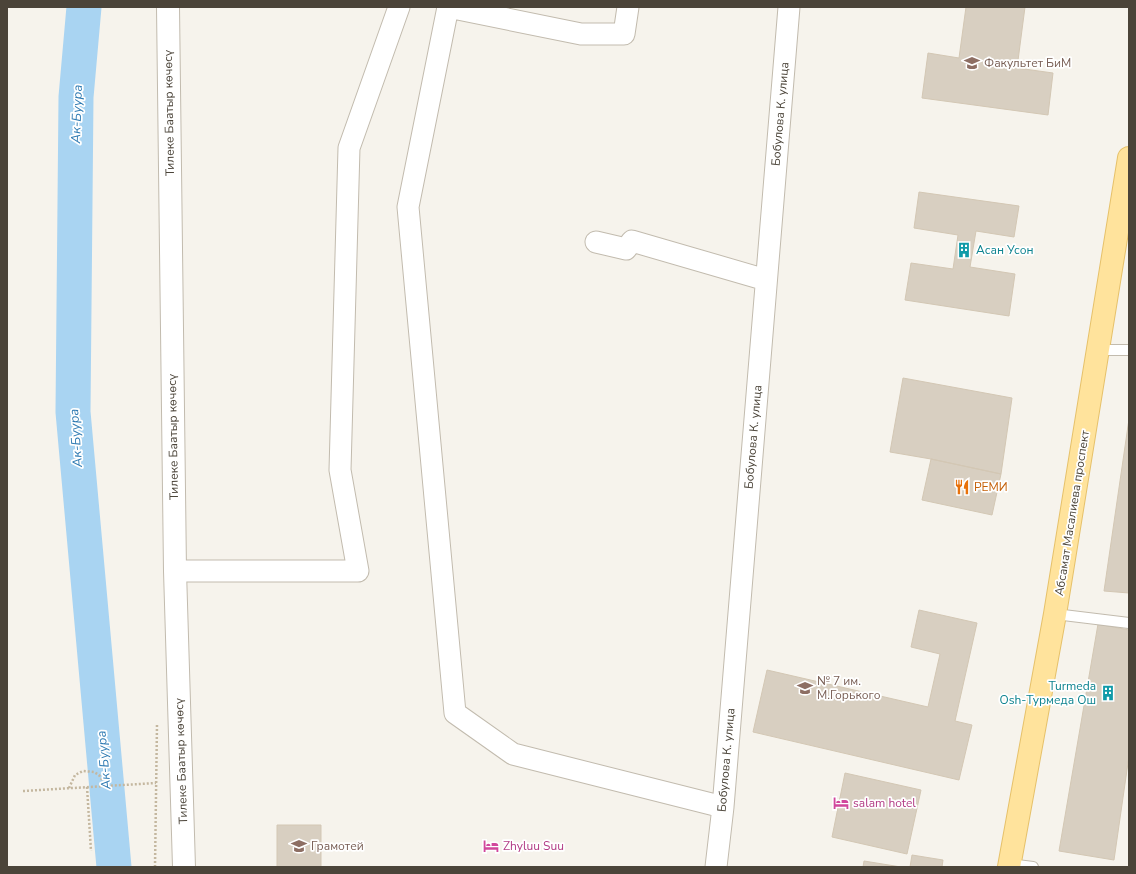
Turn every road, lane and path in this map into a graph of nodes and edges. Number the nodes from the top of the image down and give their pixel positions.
1 (168, 7) edge
2 (399, 7) edge
3 (448, 7) edge
4 (628, 7) edge
5 (789, 7) edge
6 (1129, 158) edge
7 (596, 242) dead end
8 (766, 280) junction
9 (1098, 350) junction
10 (1129, 350) edge
11 (175, 571) junction
12 (1055, 614) junction
13 (1129, 623) edge
14 (156, 782) dead end
15 (106, 786) junction
16 (87, 787) junction
17 (69, 788) junction
18 (23, 791) dead end
19 (723, 807) junction
20 (91, 851) dead end
21 (1009, 865) edge
22 (184, 867) edge
23 (716, 867) edge
24 (1033, 867) edge

1 - 11 street, Тилеке Баатыр көчөсү
2 - 11 street
3 - 4 street
3 - 19 street
5 - 8 street, Бобулова К. улица
6 - 9 main road, Абсамат Масалиева проспект
7 - 8 street
8 - 19 street, Бобулова К. улица
9 - 10 lane
9 - 12 main road, Абсамат Масалиева проспект
11 - 22 street, Тилеке Баатыр көчөсү
12 - 13 lane
12 - 21 main road, Абсамат Масалиева проспект
14 - 15 path
15 - 16 path
15 - 17 path
16 - 17 path
16 - 20 path
17 - 18 path
19 - 23 street, Бобулова К. улица
21 - 24 lane

